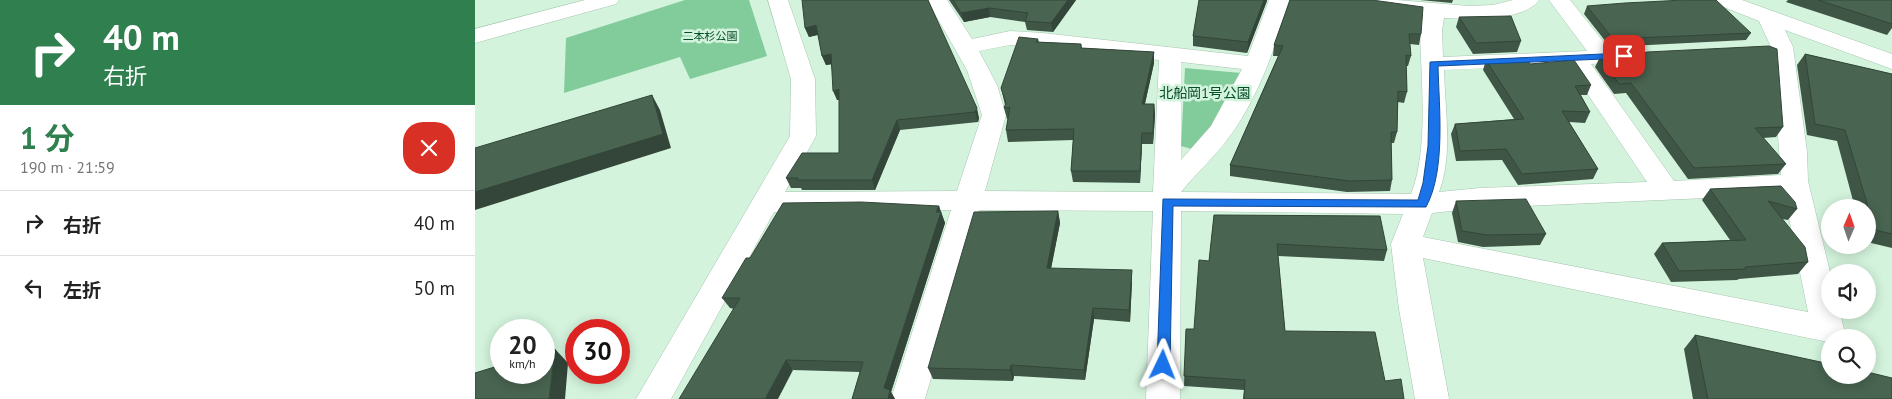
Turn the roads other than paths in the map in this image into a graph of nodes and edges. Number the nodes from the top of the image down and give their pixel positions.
1 (609, 0) edge
2 (779, 0) edge
3 (937, 0) edge
4 (1279, 0) edge
5 (1353, 0) edge
6 (1529, 0) edge
7 (1559, 0) edge
8 (1723, 0) edge
9 (1435, 11) junction
10 (1767, 16) junction
11 (475, 36) edge
12 (964, 47) junction
13 (1663, 53) edge
14 (1170, 54) junction
15 (1604, 57) junction
16 (1575, 58) junction
17 (1892, 62) edge
18 (1256, 64) junction
19 (1433, 64) junction
20 (1795, 181) junction
21 (1667, 191) junction
22 (1167, 195) junction
23 (969, 200) junction
24 (766, 202) junction
25 (1422, 204) junction
26 (1406, 244) junction
27 (653, 399) edge
28 (907, 399) edge
29 (1163, 399) edge
30 (1432, 399) edge

1 - 11 street
2 - 24 street
3 - 12 street
4 - 18 street
5 - 9 street
6 - 9 street
7 - 15 street
8 - 10 street
9 - 19 street
10 - 17 street
10 - 20 street
12 - 14 street
12 - 23 street
13 - 15 street
14 - 18 street
14 - 22 street
15 - 16 street
16 - 19 street
16 - 21 street
18 - 22 street
19 - 25 street
20 - 21 street
20 - 26 street
21 - 25 street
22 - 23 street
22 - 25 street
22 - 29 street
23 - 24 street
23 - 28 street
24 - 27 street
25 - 26 street
26 - 30 street

